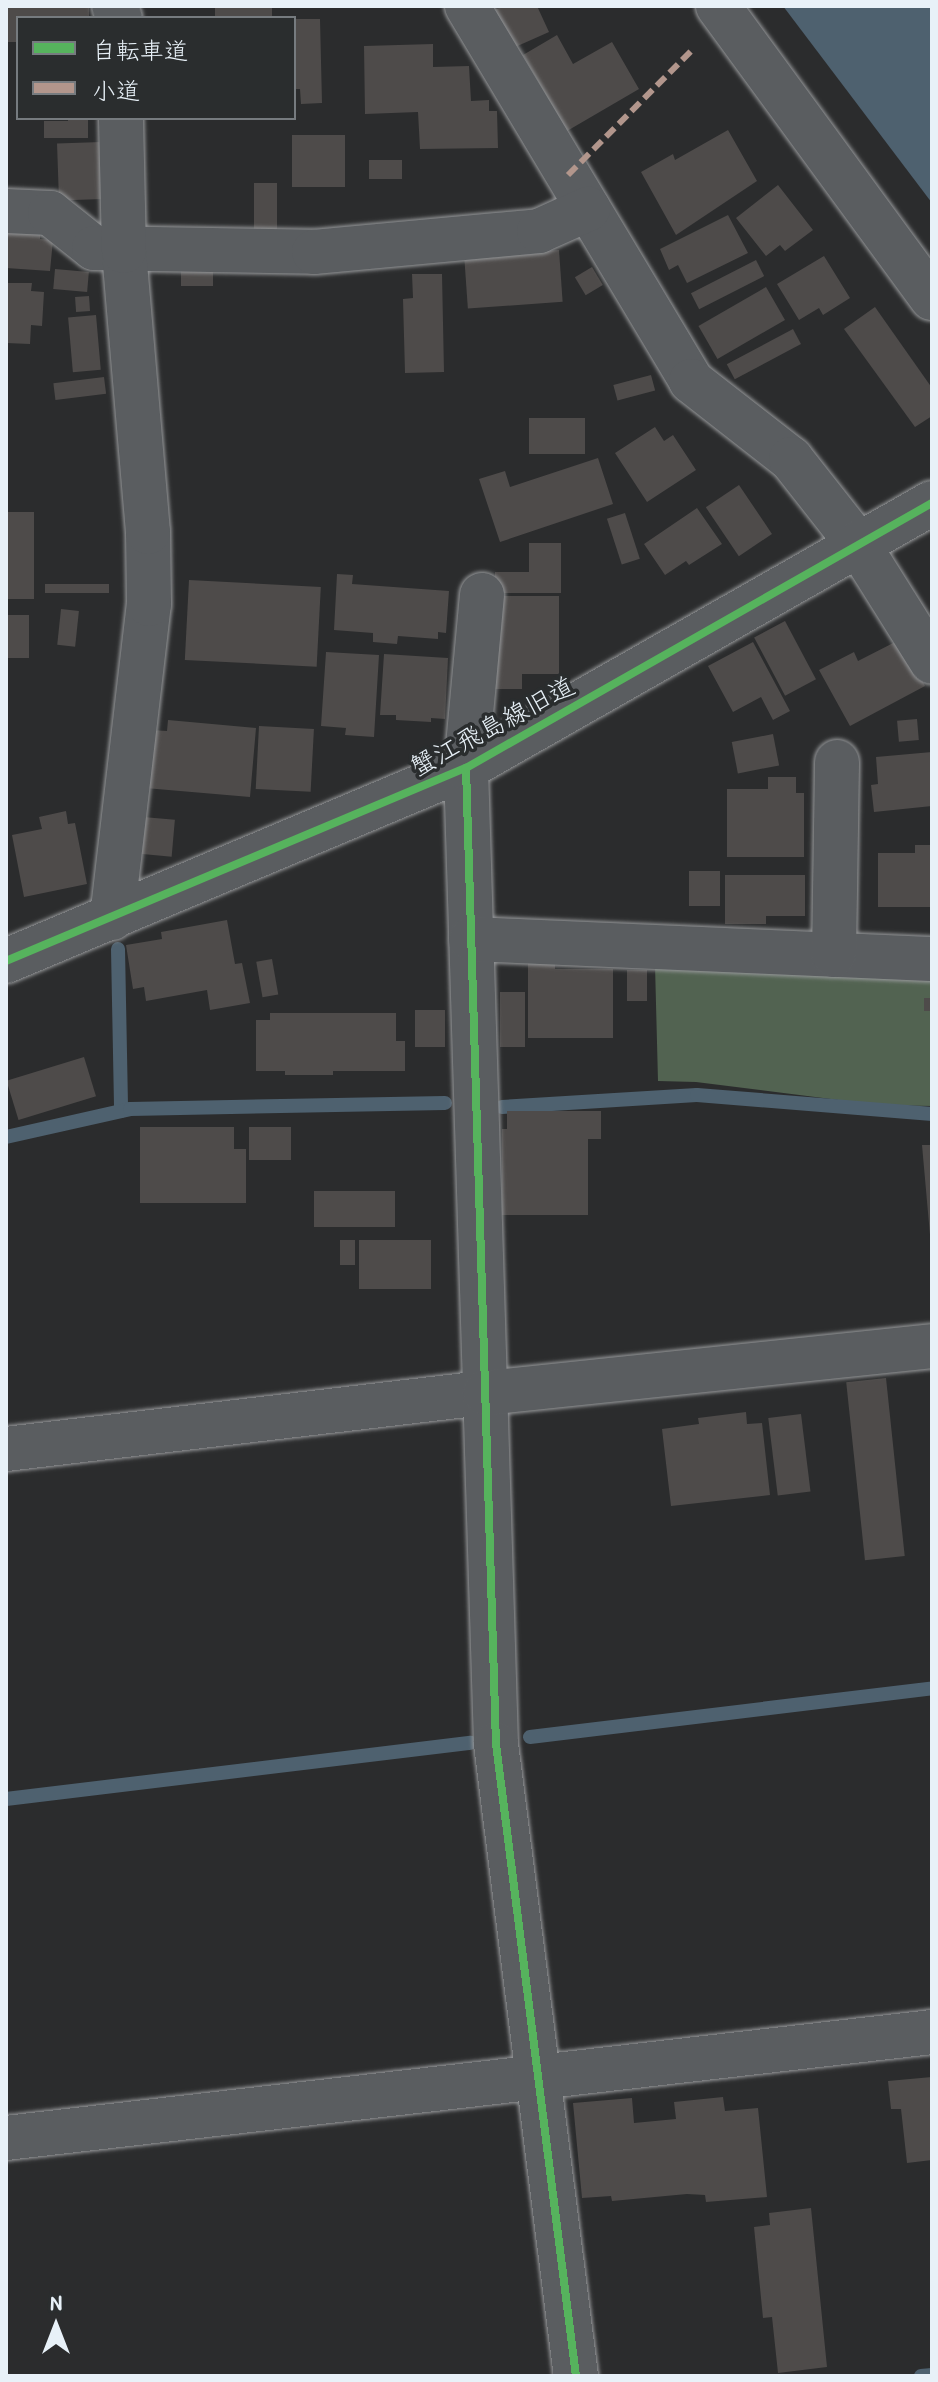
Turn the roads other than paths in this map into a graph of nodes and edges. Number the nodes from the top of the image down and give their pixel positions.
1 (467, 6) edge
2 (718, 6) edge
3 (121, 120) edge
4 (588, 209) junction
5 (6, 211) edge
6 (124, 251) junction
7 (932, 298) edge
8 (932, 503) edge
9 (858, 544) junction
10 (482, 595) dead end
11 (932, 662) edge
12 (837, 762) dead end
13 (466, 768) junction
14 (112, 918) junction
15 (471, 939) junction
16 (834, 955) junction
17 (932, 959) edge
18 (6, 961) edge
19 (932, 1346) edge
20 (485, 1393) junction
21 (6, 1449) edge
22 (932, 2032) edge
23 (538, 2078) junction
24 (6, 2138) edge
25 (576, 2376) edge

1 - 4 street
2 - 7 street
3 - 6 street
4 - 6 street
4 - 9 street
5 - 6 street
6 - 14 street
8 - 9 street, 蟹江飛島線旧道
9 - 11 street
9 - 13 street, 蟹江飛島線旧道
10 - 13 street
12 - 16 street
13 - 14 street, 蟹江飛島線旧道
13 - 15 street
14 - 18 street, 蟹江飛島線旧道
15 - 16 street
15 - 20 street
16 - 17 street
19 - 20 street
20 - 21 street
20 - 23 street
22 - 23 street
23 - 24 street
23 - 25 street

